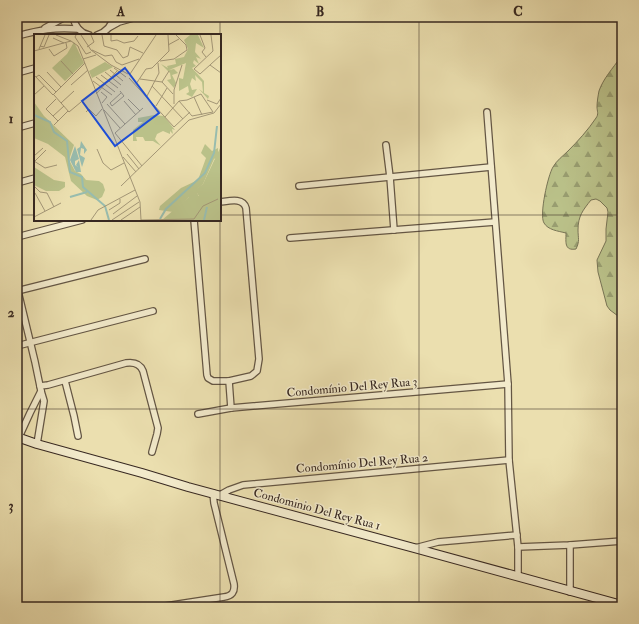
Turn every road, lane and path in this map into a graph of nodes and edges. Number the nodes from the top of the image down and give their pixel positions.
1 (65, 17) edge
2 (73, 17) edge
3 (113, 17) edge
4 (137, 17) edge
5 (110, 27) junction
6 (43, 29) junction
7 (78, 29) junction
8 (85, 34) edge
9 (100, 34) edge
10 (17, 36) edge
11 (34, 68) edge
12 (17, 73) edge
13 (487, 112) dead end
14 (34, 123) edge
15 (17, 128) edge
16 (386, 145) dead end
17 (491, 167) junction
18 (390, 177) junction
19 (34, 178) edge
20 (17, 183) edge
21 (299, 186) dead end
22 (221, 202) edge
23 (78, 221) edge
24 (194, 221) edge
25 (495, 222) junction
26 (394, 230) junction
27 (17, 237) edge
28 (290, 238) dead end
29 (145, 259) dead end
30 (17, 290) edge
31 (153, 311) dead end
32 (30, 343) junction
33 (17, 346) edge
34 (65, 381) junction
35 (229, 381) junction
36 (508, 384) junction
37 (40, 388) junction
38 (231, 408) junction
39 (198, 414) dead end
40 (78, 436) dead end
41 (18, 437) edge
42 (37, 444) junction
43 (152, 452) dead end
44 (509, 460) junction
45 (216, 494) junction
46 (517, 535) junction
47 (622, 541) edge
48 (570, 545) junction
49 (518, 547) junction
50 (414, 548) junction
51 (518, 577) junction
52 (570, 592) junction
53 (622, 606) edge
54 (159, 607) edge

1 - 6 street
2 - 7 street
3 - 5 street
4 - 5 street
5 - 9 street
6 - 7 street
6 - 10 street
7 - 8 street
11 - 12 street
13 - 17 street
14 - 15 street
16 - 18 street
17 - 18 street
17 - 25 street
18 - 21 street
18 - 26 street
19 - 20 street
22 - 35 street
23 - 27 street
24 - 35 street
25 - 26 street
25 - 36 street
26 - 28 street
29 - 30 street
30 - 32 street
31 - 32 street
32 - 33 street
32 - 37 street
34 - 37 street
34 - 40 street
34 - 43 street
35 - 38 street
36 - 38 street, Condomínio Del Rey Rua 3
36 - 44 street
37 - 41 street
37 - 42 street
38 - 39 street, Condomínio Del Rey Rua 3
41 - 42 street, Condominio Del Rey Rua 1
42 - 45 street, Condominio Del Rey Rua 1
44 - 45 street, Condomínio Del Rey Rua 2
44 - 46 street
45 - 50 street, Condominio Del Rey Rua 1
45 - 54 street
46 - 49 street
46 - 50 street, Condominio Del Rey Rua 1
47 - 48 street
48 - 49 street
48 - 52 street
49 - 51 street
50 - 51 street, Condominio Del Rey Rua 1
51 - 52 street, Condominio Del Rey Rua 1
52 - 53 street, Condominio Del Rey Rua 1

